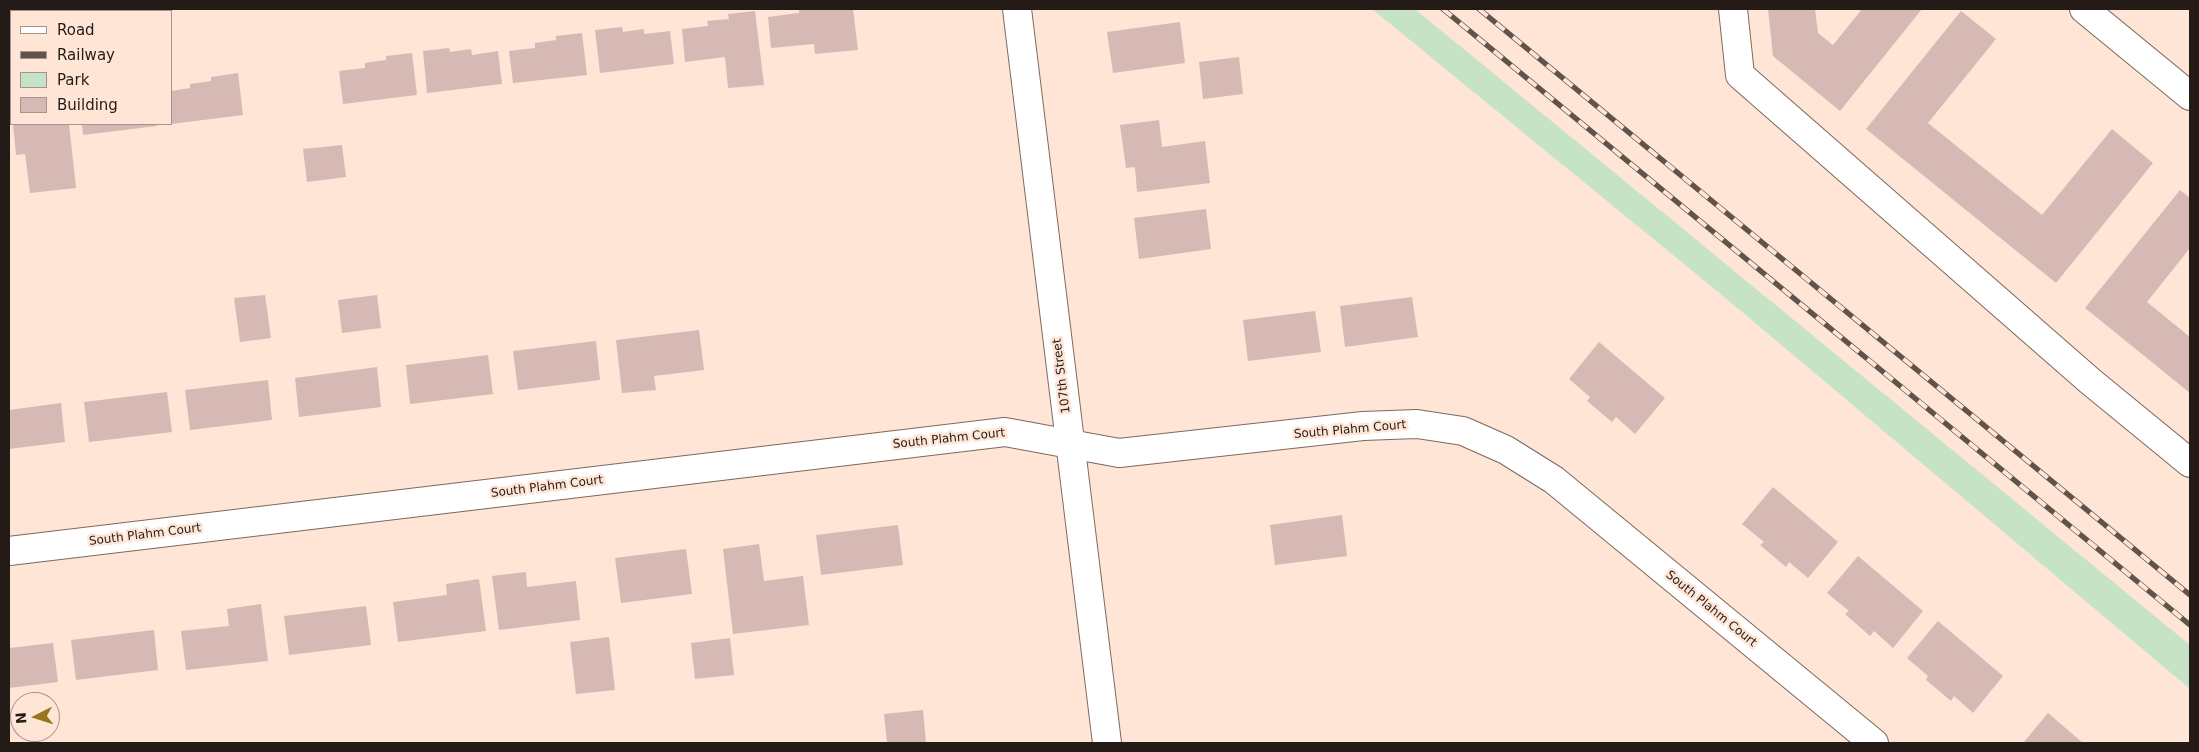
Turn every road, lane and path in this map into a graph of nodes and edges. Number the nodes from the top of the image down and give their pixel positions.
1 (1017, 9) edge
2 (1733, 9) edge
3 (2084, 9) edge
4 (2190, 96) edge
5 (1071, 444) junction
6 (2190, 463) edge
7 (9, 551) edge
8 (1107, 743) edge
9 (1874, 743) edge

1 - 5 street, 107th Street
2 - 6 street
3 - 4 street
5 - 7 street, South Plahm Court
5 - 8 street, 107th Street
5 - 9 street, South Plahm Court

